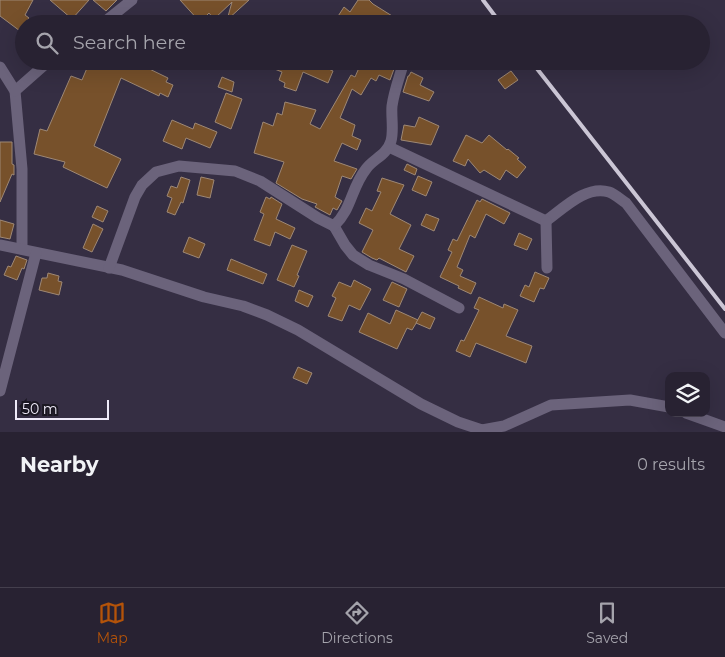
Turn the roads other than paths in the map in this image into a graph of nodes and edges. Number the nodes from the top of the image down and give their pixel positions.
1 (132, 0) edge
2 (113, 15) edge
3 (0, 67) edge
4 (39, 70) edge
5 (401, 70) edge
6 (15, 91) junction
7 (389, 147) junction
8 (546, 220) junction
9 (334, 226) junction
10 (0, 245) edge
11 (22, 250) junction
12 (36, 253) junction
13 (109, 268) junction
14 (546, 268) dead end
15 (459, 308) dead end
16 (725, 333) edge
17 (0, 391) edge
18 (665, 406) edge
19 (697, 417) edge
20 (725, 427) edge
21 (482, 431) edge

1 - 2 street
3 - 6 street
4 - 6 street
5 - 7 street
6 - 11 street
7 - 8 street
7 - 9 street
8 - 14 street
8 - 16 street
9 - 13 street
9 - 15 street
10 - 11 street
11 - 12 street
12 - 13 street
12 - 17 street
13 - 21 street
18 - 21 street
19 - 20 street

